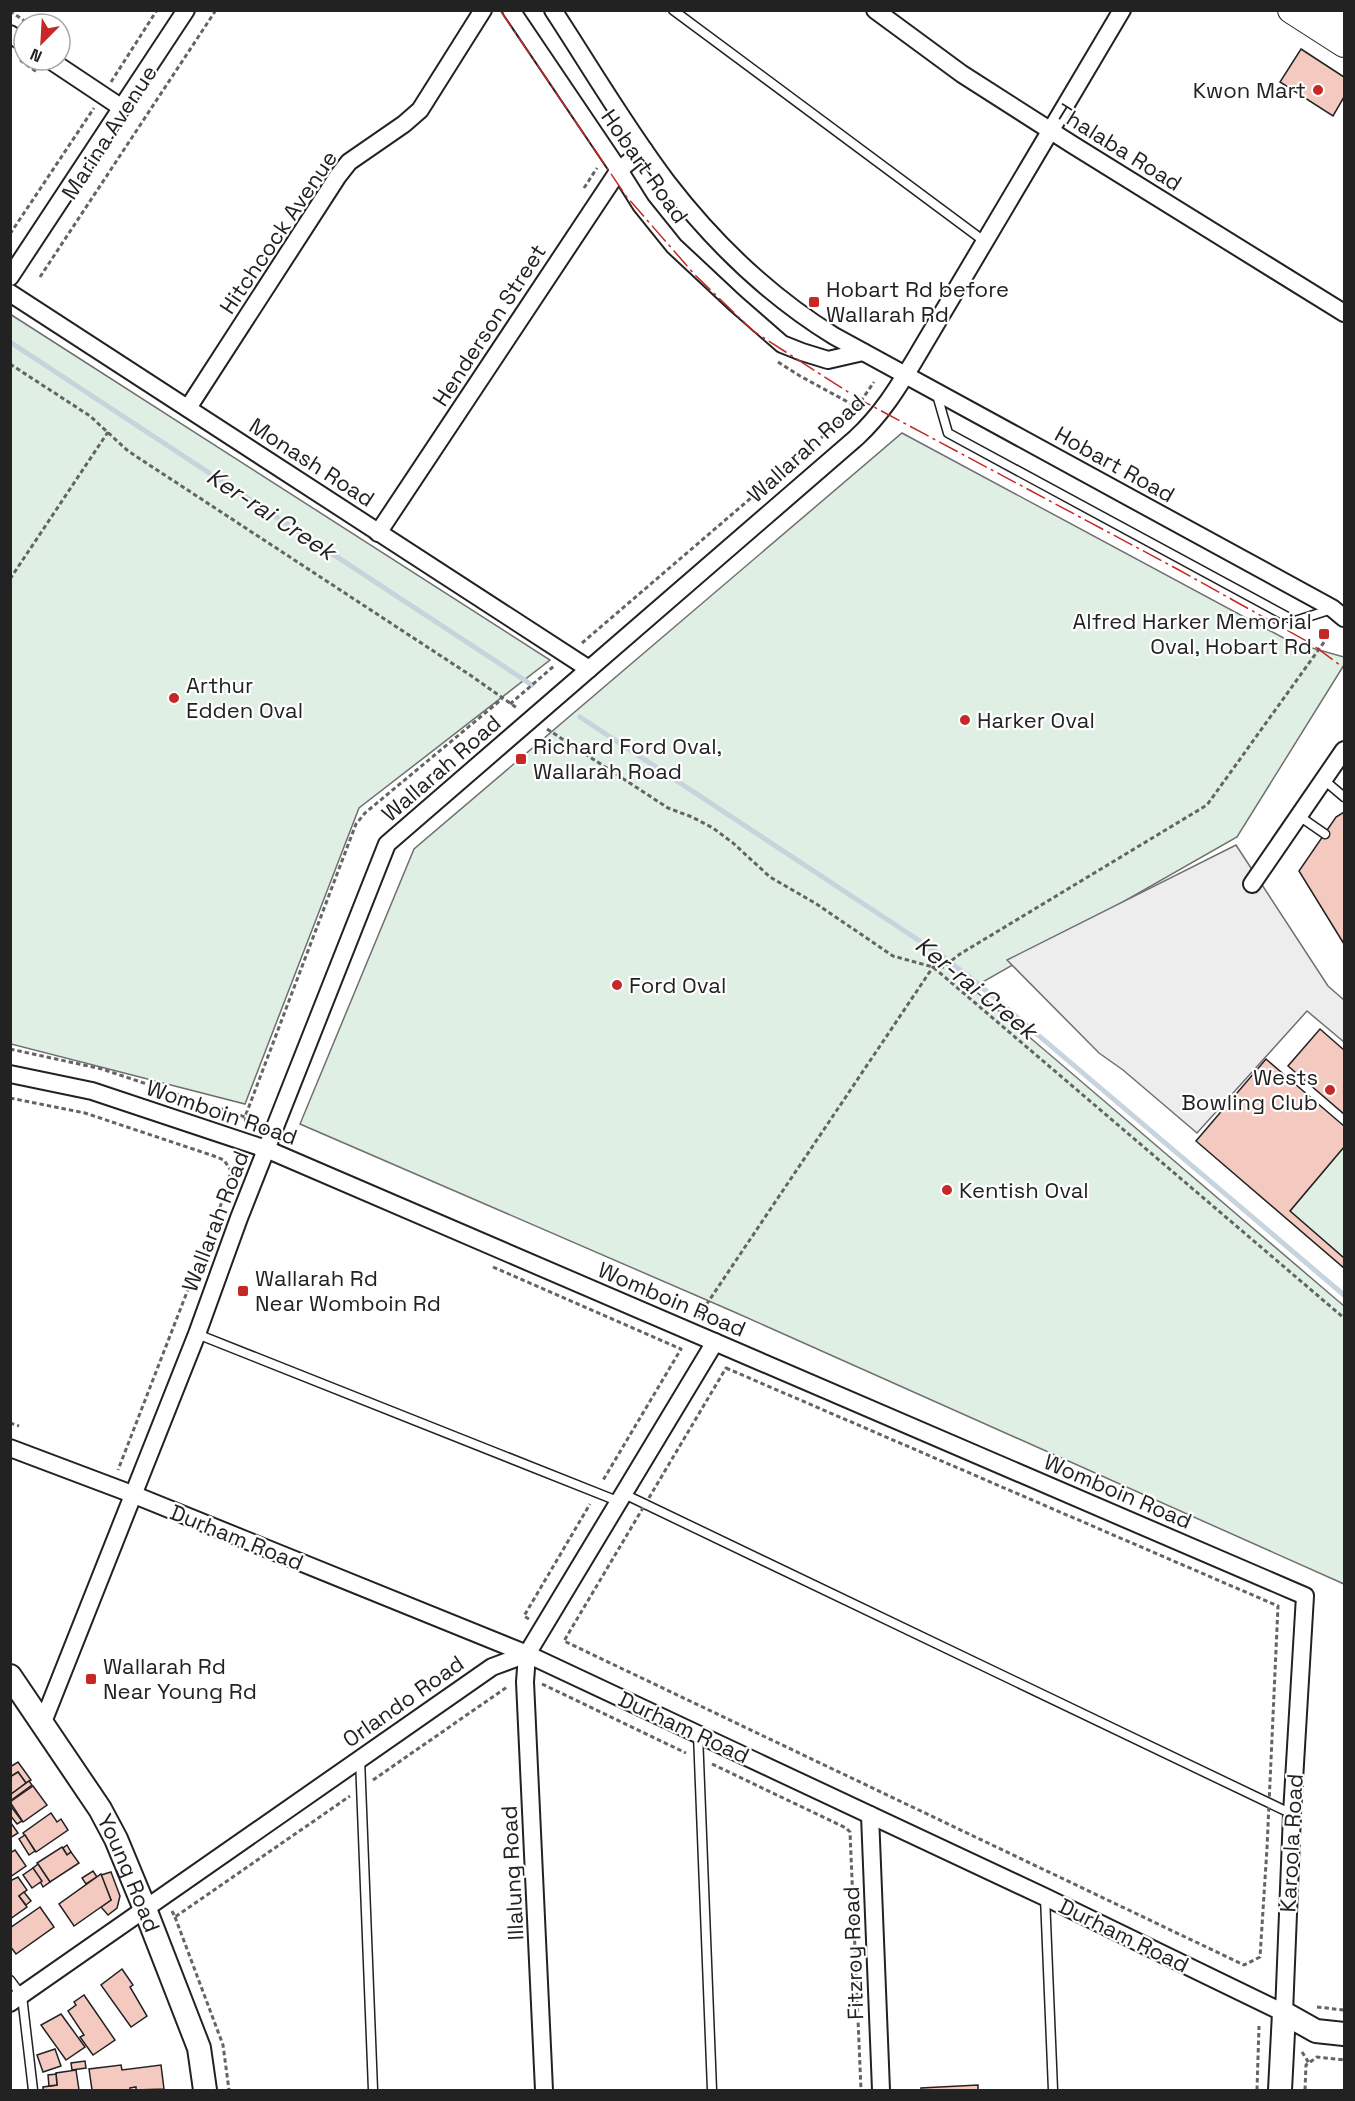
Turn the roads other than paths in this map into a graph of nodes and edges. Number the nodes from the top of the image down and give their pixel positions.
1 (186, 10) edge
2 (483, 10) edge
3 (511, 10) edge
4 (553, 10) edge
5 (673, 10) edge
6 (876, 10) edge
7 (1122, 10) edge
8 (1291, 10) edge
9 (1330, 10) edge
10 (1344, 20) edge
11 (1344, 44) edge
12 (68, 72) edge
13 (122, 108) junction
14 (1050, 131) junction
15 (644, 150) junction
16 (619, 170) junction
17 (984, 241) junction
18 (10, 277) edge
19 (10, 293) edge
20 (1344, 313) edge
21 (863, 352) junction
22 (905, 375) junction
23 (936, 393) junction
24 (188, 408) junction
25 (378, 533) junction
26 (1338, 613) edge
27 (589, 669) junction
28 (1344, 750) edge
29 (1324, 780) junction
30 (1344, 797) edge
31 (1299, 816) junction
32 (1325, 834) dead end
33 (1252, 884) dead end
34 (10, 1074) edge
35 (266, 1149) junction
36 (197, 1334) junction
37 (715, 1342) junction
38 (10, 1448) edge
39 (132, 1494) junction
40 (622, 1498) junction
41 (1305, 1596) joint
42 (527, 1654) junction
43 (10, 1676) edge
44 (43, 1722) junction
45 (698, 1732) junction
46 (360, 1758) junction
47 (1292, 1814) junction
48 (870, 1815) junction
49 (1045, 1897) junction
50 (145, 1909) junction
51 (10, 1980) edge
52 (16, 2000) edge
53 (1284, 2013) junction
54 (1344, 2034) edge
55 (33, 2091) edge
56 (204, 2091) edge
57 (373, 2091) edge
58 (544, 2091) edge
59 (712, 2091) edge
60 (881, 2091) edge
61 (1053, 2091) edge
62 (1281, 2091) edge

1 - 13 street, Marina Avenue
2 - 24 street, Hitchcock Avenue
3 - 16 street, Hobart Road
4 - 15 street, Hobart Road
5 - 17 lane
6 - 14 street, Thalaba Road
7 - 14 street, Wallarah Road
8 - 11 main road
9 - 10 main road
12 - 13 street
13 - 18 street, Marina Avenue
14 - 17 street, Wallarah Road
14 - 20 street, Thalaba Road
15 - 16 street, Henderson Street
15 - 21 street, Hobart Road
16 - 21 street, Hobart Road
16 - 25 street, Henderson Street
17 - 22 street, Wallarah Road
19 - 24 street, Monash Road
21 - 22 street, Hobart Road
22 - 23 street, Hobart Road
22 - 27 street, Wallarah Road
23 - 26 street, Hobart Road
23 - 26 lane
24 - 25 street, Monash Road
25 - 27 street, Monash Road
27 - 35 street, Wallarah Road
28 - 29 street
29 - 30 lane
29 - 31 street
31 - 32 lane
31 - 33 street
34 - 35 street, Womboin Road
35 - 36 street, Wallarah Road
35 - 37 street, Womboin Road
36 - 39 street, Wallarah Road
36 - 40 lane
37 - 40 street
37 - 41 street, Womboin Road
38 - 39 street, Durham Road
39 - 42 street, Durham Road
39 - 44 street, Wallarah Road
40 - 42 street
40 - 47 lane
41 - 47 street, Karoola Road
42 - 45 street, Durham Road
42 - 46 street, Orlando Road
42 - 58 street, Illalung Road
43 - 44 street, Young Road
44 - 50 street, Young Road
45 - 48 street, Durham Road
45 - 59 lane
46 - 50 street, Orlando Road
46 - 57 lane
47 - 53 street, Karoola Road
48 - 49 street, Durham Road
48 - 60 street, Fitzroy Road
49 - 53 street, Durham Road
49 - 61 lane
50 - 52 street, Orlando Road
50 - 56 street, Young Road
51 - 52 lane
52 - 55 lane
53 - 54 street, Durham Road
53 - 62 street, Karoola Road

